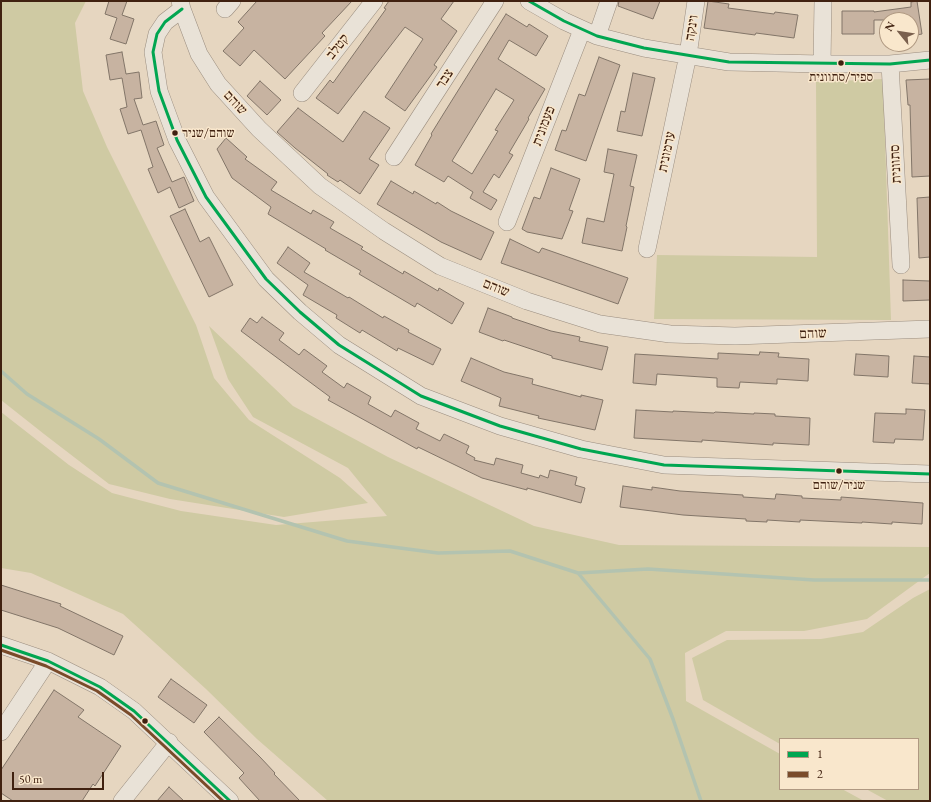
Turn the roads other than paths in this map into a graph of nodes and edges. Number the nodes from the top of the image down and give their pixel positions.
1 (374, 1) edge
2 (495, 1) edge
3 (610, 1) edge
4 (696, 1) edge
5 (823, 1) edge
6 (537, 3) edge
7 (181, 5) edge
8 (589, 33) junction
9 (688, 55) junction
10 (930, 60) edge
11 (822, 64) junction
12 (890, 64) junction
13 (302, 93) dead end
14 (394, 157) dead end
15 (507, 222) dead end
16 (647, 249) dead end
17 (901, 265) dead end
18 (930, 329) edge
19 (930, 474) edge
20 (1, 645) edge
21 (48, 661) junction
22 (1, 732) edge
23 (168, 742) junction
24 (122, 801) edge
25 (230, 801) edge

1 - 13 street, קטלב
2 - 14 street, צבר
3 - 8 street, פעמונית
4 - 9 street, וינקה
5 - 11 street
6 - 8 street
7 - 18 street, שוהם
7 - 19 street
8 - 9 street
8 - 15 street, פעמונית
9 - 11 street
9 - 16 street, ערמונית
10 - 12 street
11 - 12 street
12 - 17 street, סתוונית
20 - 21 street
21 - 22 street
21 - 23 street
23 - 24 street
23 - 25 street

